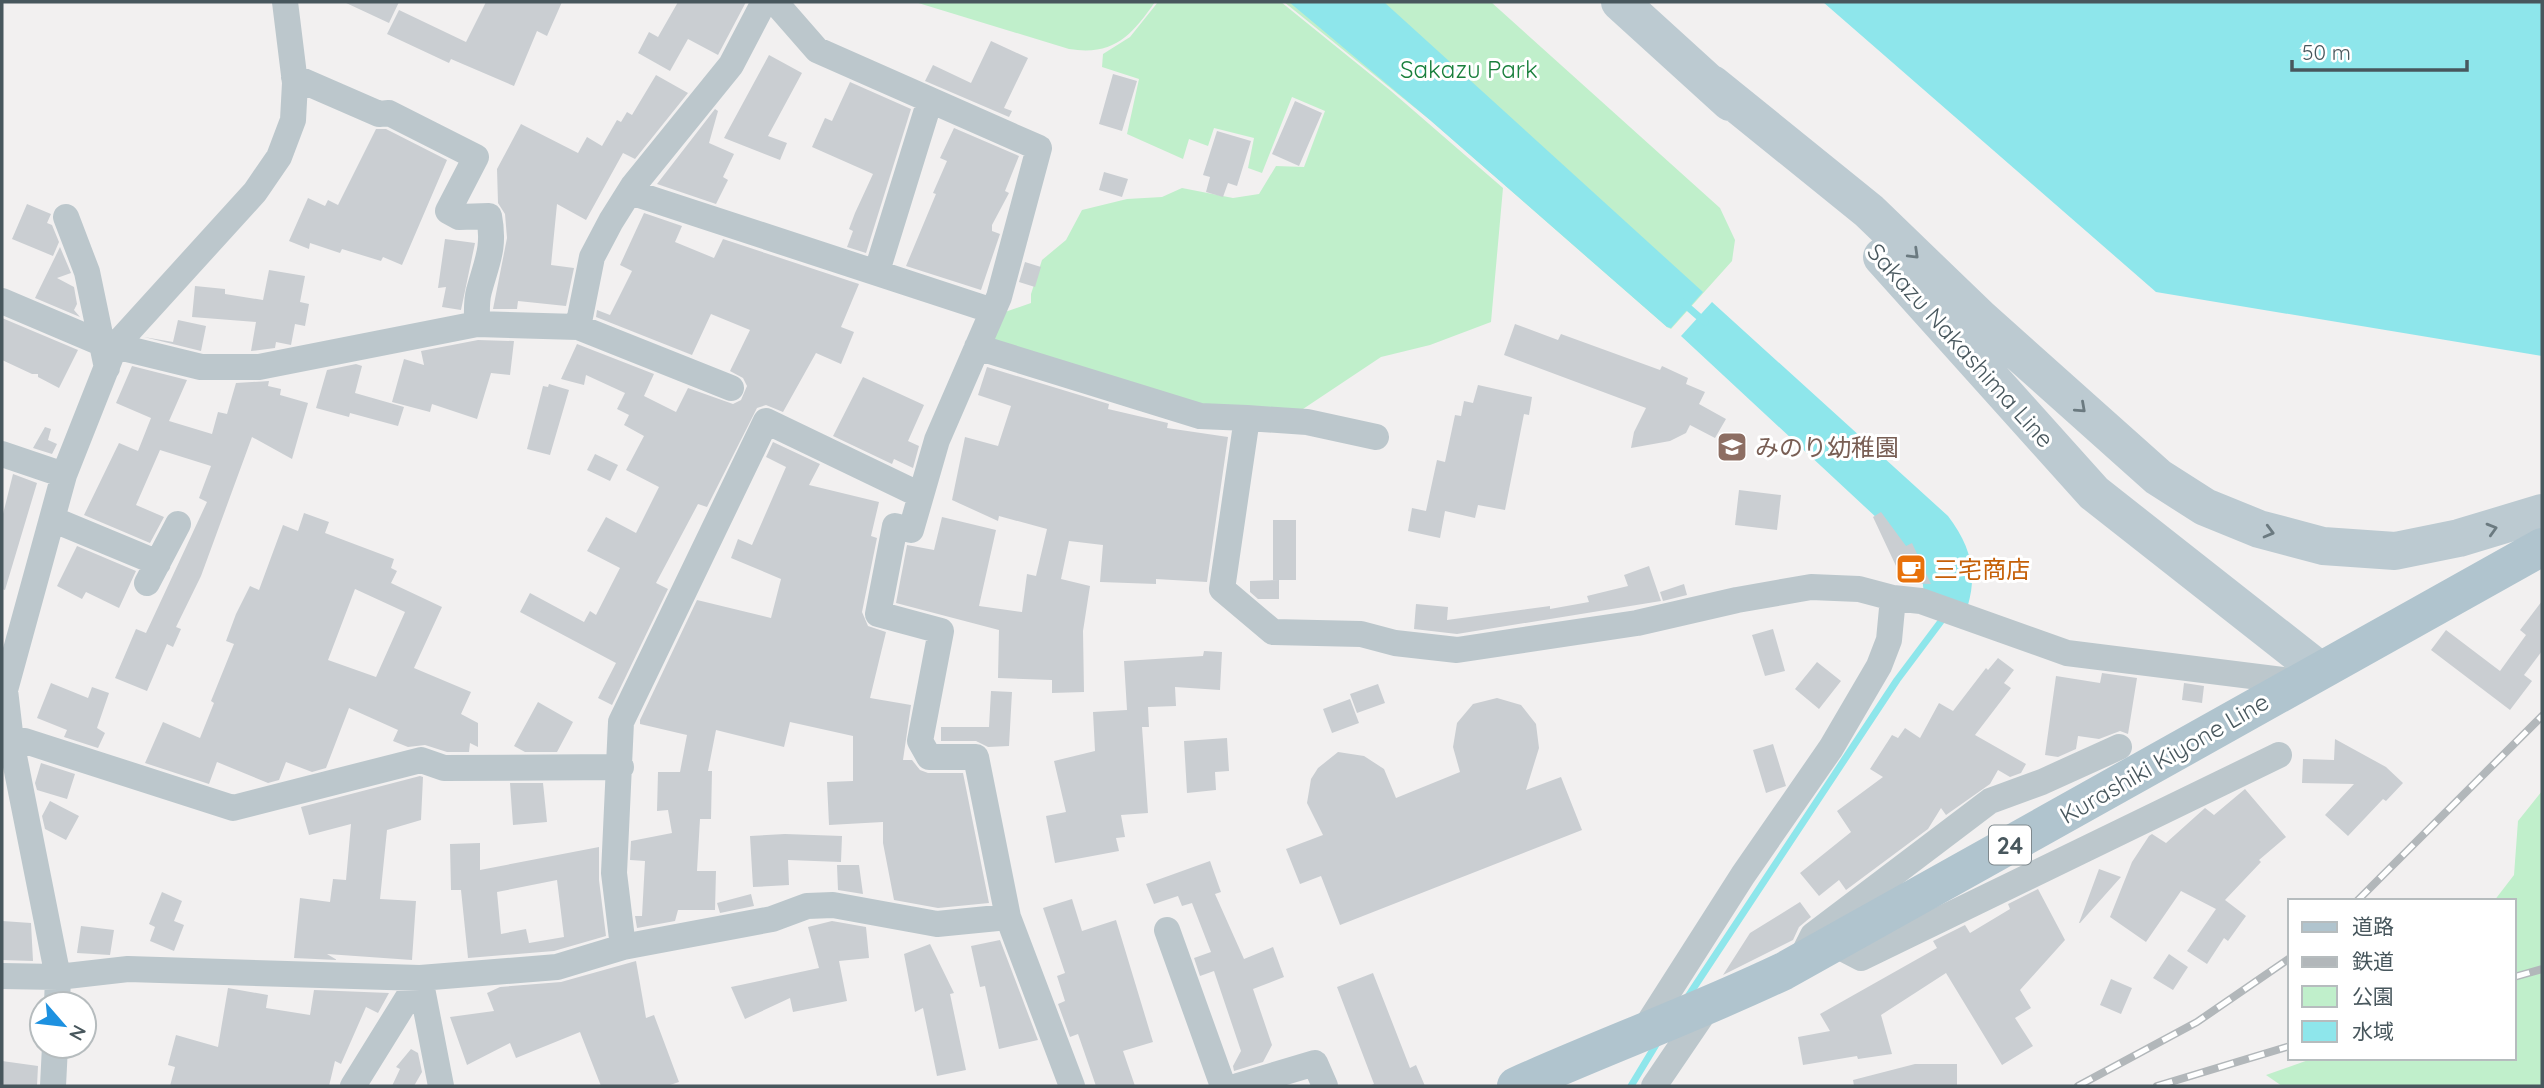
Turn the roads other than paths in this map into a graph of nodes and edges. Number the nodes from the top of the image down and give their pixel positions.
1 (285, 2) edge
2 (764, 2) edge
3 (775, 2) edge
4 (1620, 2) edge
5 (294, 77) junction
6 (1712, 84) junction
7 (930, 100) junction
8 (630, 192) junction
9 (66, 217) dead end
10 (877, 271) junction
11 (2, 301) edge
12 (993, 311) junction
13 (477, 324) junction
14 (578, 327) junction
15 (977, 347) junction
16 (108, 353) junction
17 (731, 388) dead end
18 (1247, 418) junction
19 (1376, 437) dead end
20 (2, 454) edge
21 (64, 475) junction
22 (920, 495) junction
23 (2542, 513) edge
24 (52, 519) junction
25 (178, 524) dead end
26 (2542, 547) edge
27 (1893, 598) junction
28 (2309, 676) junction
29 (11, 741) junction
30 (2119, 747) dead end
31 (2278, 755) dead end
32 (621, 767) junction
33 (13, 802) edge
34 (1008, 917) junction
35 (1167, 930) dead end
36 (1834, 944) junction
37 (623, 947) junction
38 (1800, 962) junction
39 (2, 976) edge
40 (58, 976) junction
41 (420, 978) junction
42 (58, 990) edge
43 (1701, 1010) junction
44 (1650, 1029) junction
45 (54, 1060) edge
46 (53, 1086) edge
47 (353, 1086) edge
48 (440, 1086) edge
49 (1072, 1086) edge
50 (1223, 1086) edge
51 (1238, 1086) edge
52 (1325, 1086) edge
53 (1516, 1086) edge
54 (1654, 1086) edge

1 - 5 street
2 - 8 street
3 - 7 street
4 - 6 main road, Sakazu Nakashima Line
5 - 13 street
5 - 16 street
6 -> 23 main road
6 - 28 main road, Sakazu Nakashima Line
7 - 10 street
7 - 12 street
8 - 10 street
8 - 14 street
9 - 16 street
10 - 12 street
11 - 16 street
12 - 15 street
13 - 14 street
13 - 16 street
14 - 17 street
15 - 18 street
15 - 22 street
16 - 21 street
18 - 19 street
18 - 27 street
20 - 21 street
21 - 24 street
22 - 32 street
22 - 34 street
24 - 25 street
24 - 29 street
26 - 28 main road, Kurashiki Kiyone Line / 24
27 - 28 street
27 - 44 street
28 - 36 main road, Kurashiki Kiyone Line / 24
29 - 32 street
29 - 33 street
30 - 38 street
31 - 36 street
32 - 37 street
33 - 40 street
34 - 37 street
34 - 49 street
35 - 50 street
36 - 38 main road, Kurashiki Kiyone Line / 24
37 - 41 street
38 - 43 main road, Kurashiki Kiyone Line / 24
39 - 40 street
40 - 41 street
40 - 42 street
41 - 47 street
41 - 48 street
43 - 44 main road, Kurashiki Kiyone Line / 24
43 - 54 street
44 - 53 main road, Kurashiki Kiyone Line / 24
45 - 46 street
51 - 52 street

